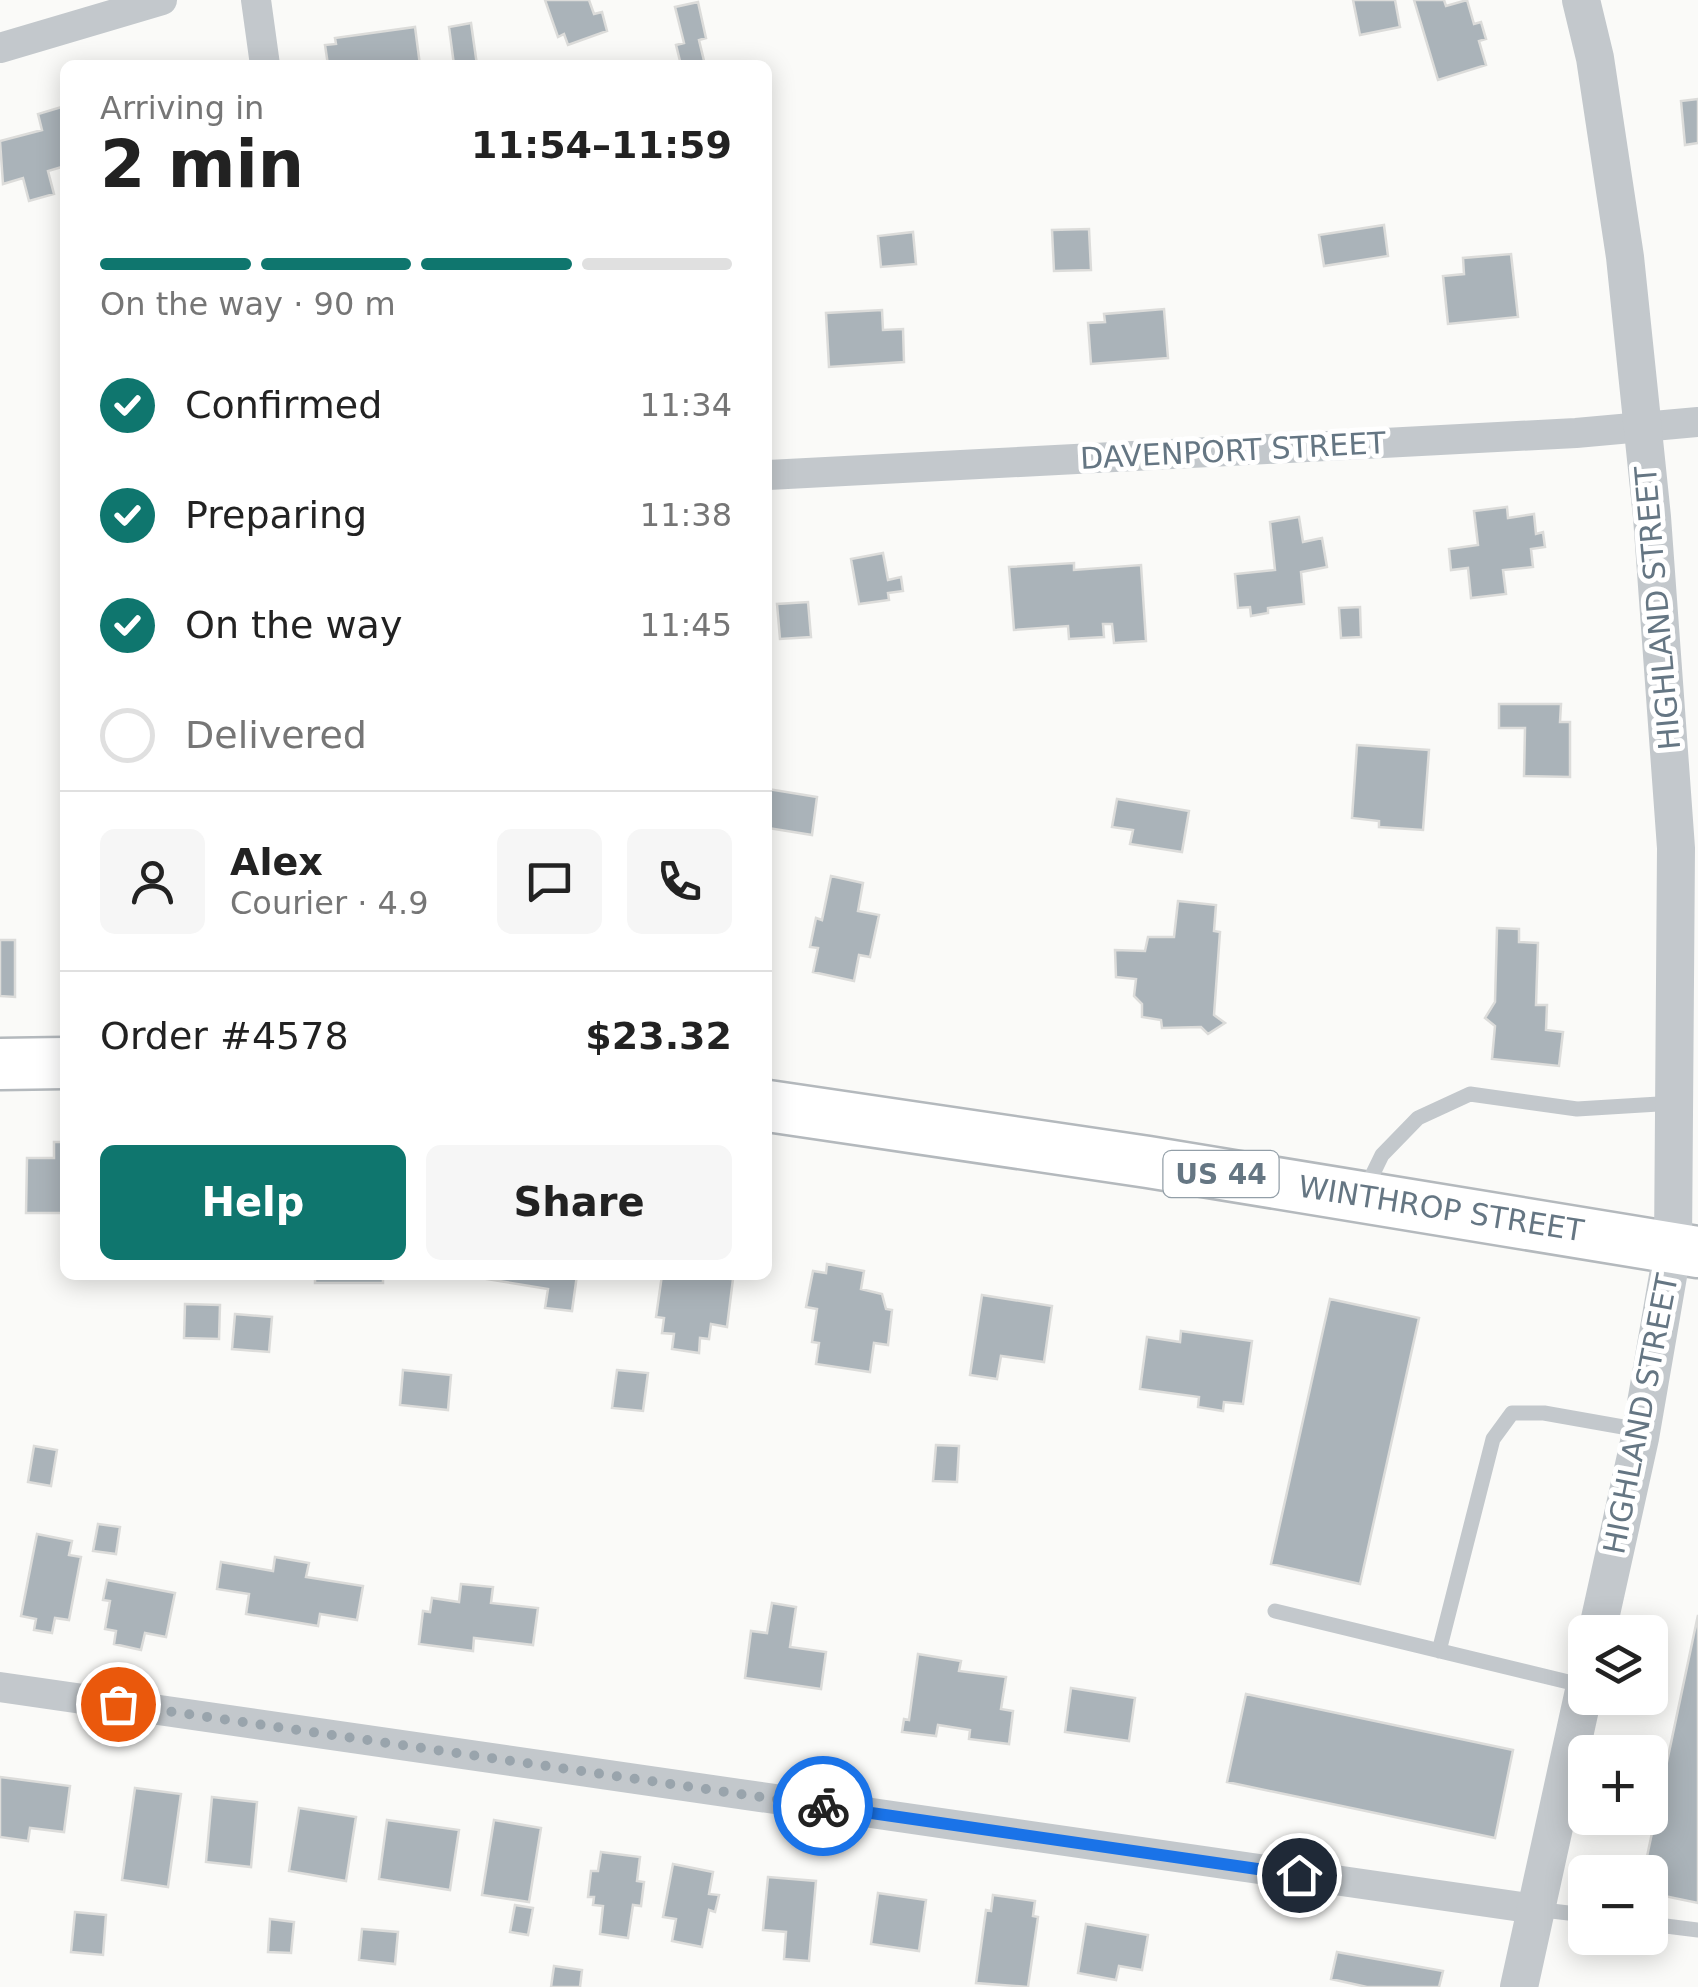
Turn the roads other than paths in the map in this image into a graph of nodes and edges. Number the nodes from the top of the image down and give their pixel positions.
1 (162, 0) edge
2 (256, 0) edge
3 (1581, 0) edge
4 (0, 48) edge
5 (264, 60) edge
6 (1698, 422) edge
7 (1643, 429) junction
8 (772, 476) edge
9 (60, 1062) edge
10 (0, 1064) edge
11 (1675, 1104) junction
12 (772, 1107) edge
13 (1362, 1196) junction
14 (1686, 1250) edge
15 (1641, 1430) junction
16 (1276, 1611) dead end
17 (1601, 1615) edge
18 (1439, 1651) junction
19 (1568, 1682) edge
20 (0, 1688) edge
21 (1578, 1715) edge
22 (1535, 1909) junction
23 (1568, 1914) edge
24 (1668, 1926) edge
25 (1698, 1930) edge
26 (1518, 1987) edge

1 - 4 street
2 - 5 street
3 - 7 street, HIGHLAND STREET
6 - 7 street, DAVENPORT STREET
7 - 8 street, DAVENPORT STREET
7 - 11 street, HIGHLAND STREET
9 - 10 highway
11 - 13 lane
11 - 14 street, HIGHLAND STREET
12 - 13 highway, WINTHROP STREET / US 44
13 - 14 highway, WINTHROP STREET / US 44
14 - 15 street, HIGHLAND STREET
15 - 17 street, HIGHLAND STREET
15 - 18 lane
16 - 18 lane
18 - 19 lane
20 - 22 street
21 - 22 street
22 - 23 lane
22 - 26 street
24 - 25 lane

